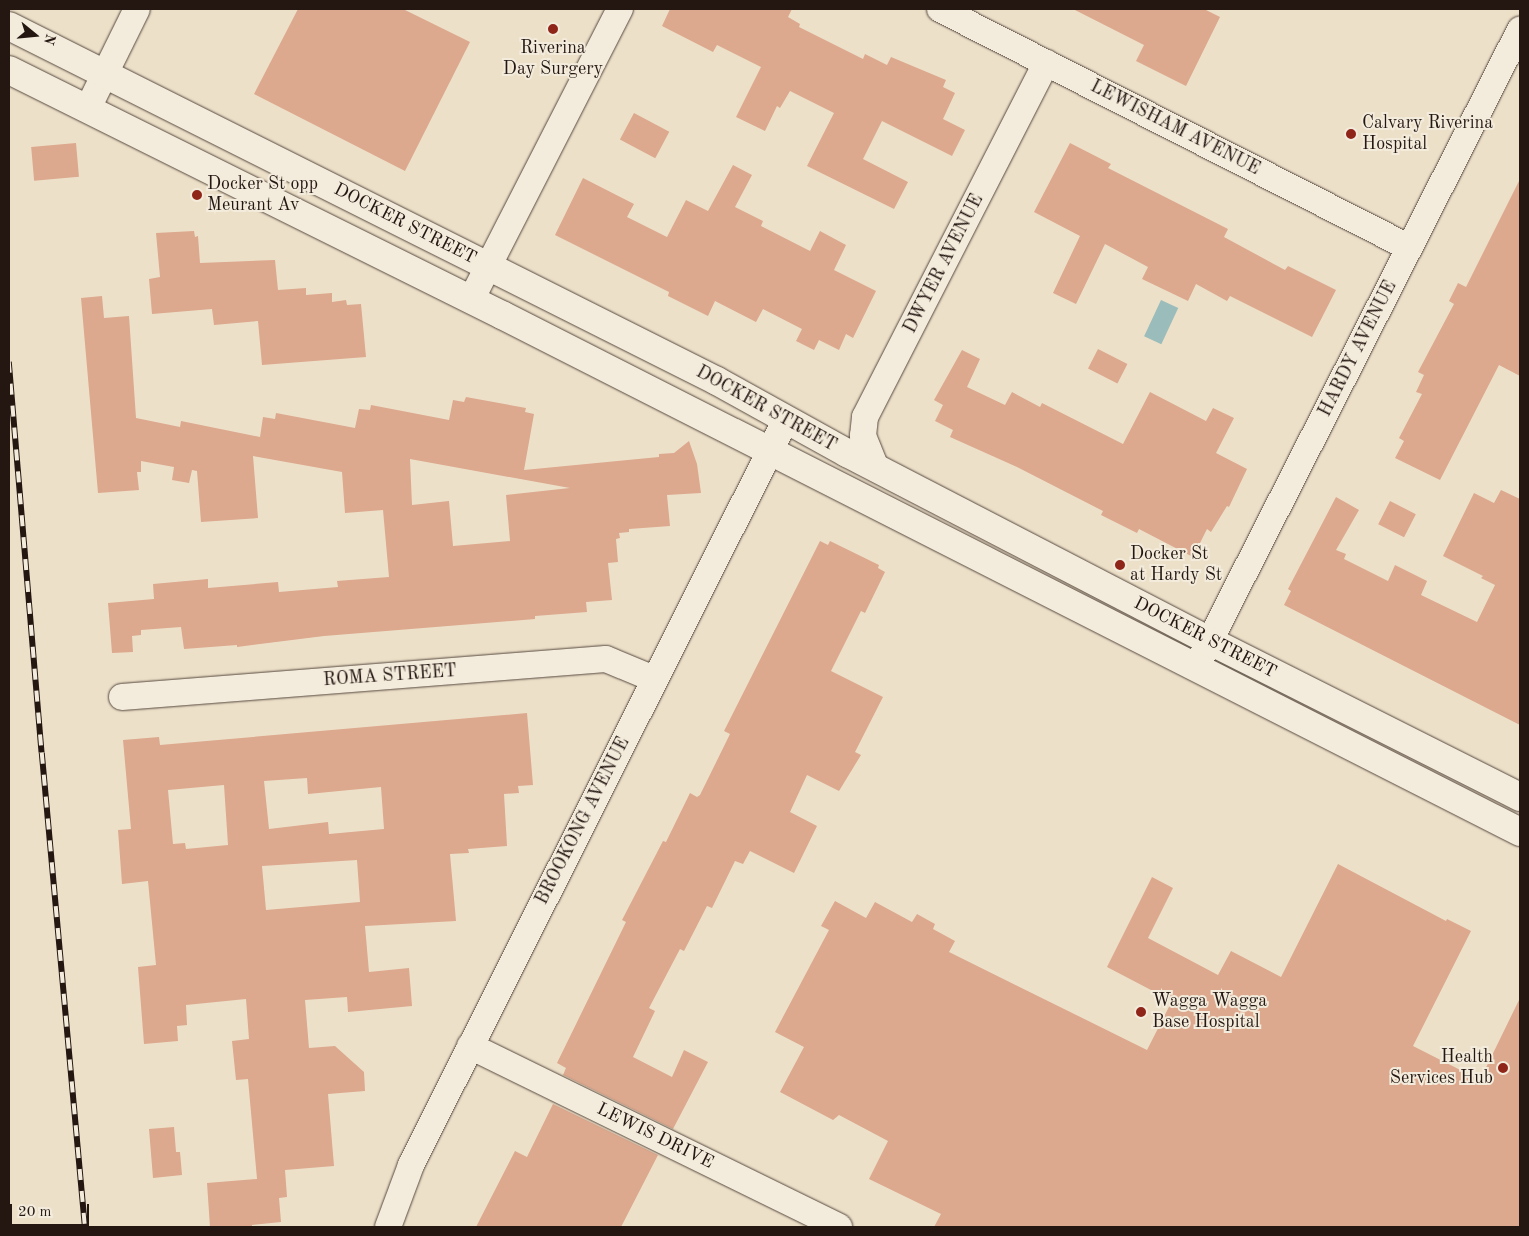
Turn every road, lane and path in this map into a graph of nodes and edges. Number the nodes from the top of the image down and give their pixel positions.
1 (137, 9) edge
2 (620, 9) edge
3 (940, 9) edge
4 (9, 26) edge
5 (1520, 30) edge
6 (1514, 56) edge
7 (1046, 63) junction
8 (9, 70) edge
9 (104, 74) junction
10 (88, 108) junction
11 (1410, 248) junction
12 (488, 266) junction
13 (471, 300) junction
14 (786, 419) junction
15 (769, 451) junction
16 (876, 468) junction
17 (1210, 641) junction
18 (1196, 668) junction
19 (654, 679) junction
20 (122, 697) dead end
21 (1520, 797) edge
22 (1520, 832) edge
23 (470, 1046) junction
24 (388, 1227) edge
25 (839, 1227) edge

1 - 9 street
2 - 12 street
3 - 7 street, LEWISHAM AVENUE
4 - 9 main road, DOCKER STREET
5 - 6 street, HARDY AVENUE
6 - 11 street, HARDY AVENUE
7 - 11 street, LEWISHAM AVENUE
7 - 16 street, DWYER AVENUE
8 - 10 main road, DOCKER STREET
9 - 10 street
9 - 12 main road, DOCKER STREET
10 - 13 main road, DOCKER STREET
11 - 17 street, HARDY AVENUE
12 - 13 street
12 - 14 main road, DOCKER STREET
13 - 15 main road, DOCKER STREET
14 - 15 street, BROOKONG AVENUE
14 - 16 main road, DOCKER STREET
15 - 18 main road, DOCKER STREET
15 - 19 street, BROOKONG AVENUE
16 - 17 main road, DOCKER STREET
17 - 18 street, HARDY AVENUE
17 - 21 main road, DOCKER STREET
18 - 22 main road, DOCKER STREET
19 - 20 street, ROMA STREET
19 - 23 street, BROOKONG AVENUE
23 - 24 street, BROOKONG AVENUE
23 - 25 street, LEWIS DRIVE

